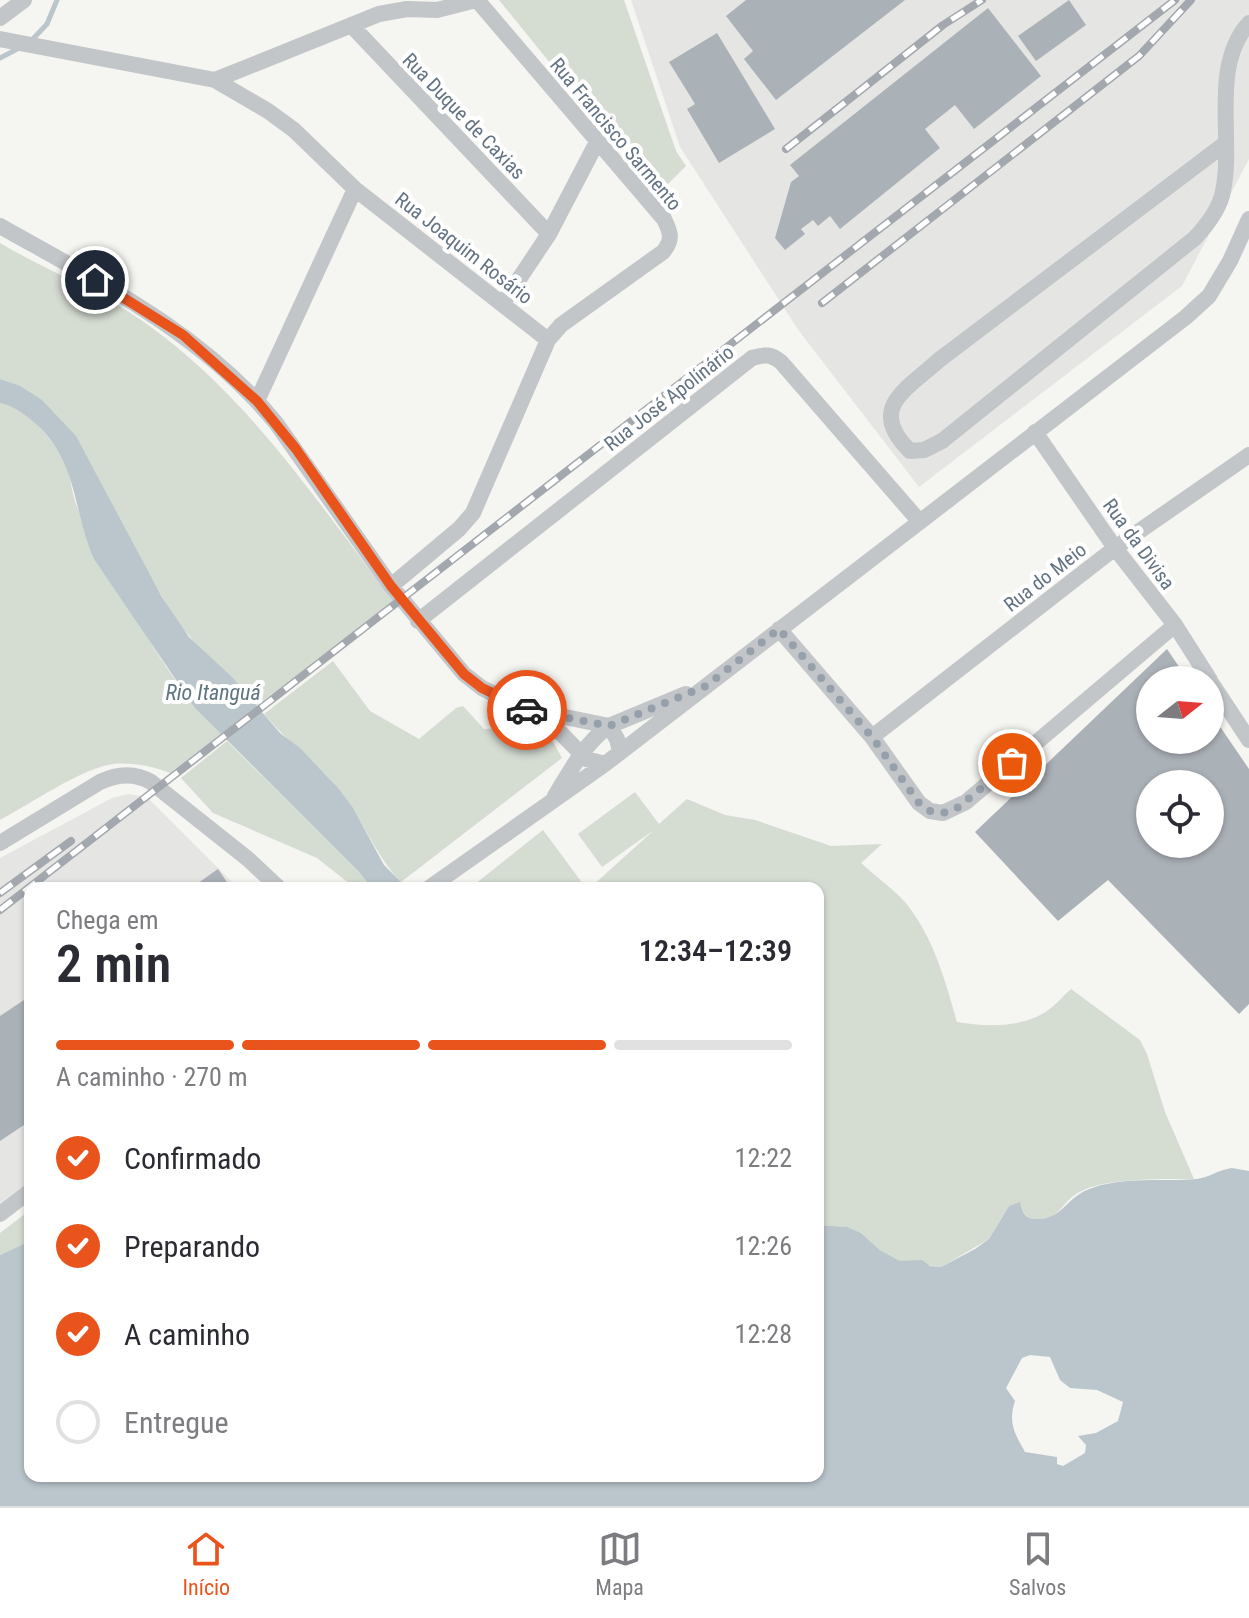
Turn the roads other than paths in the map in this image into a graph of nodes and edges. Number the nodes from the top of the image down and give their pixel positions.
1 (24, 0) edge
2 (476, 0) edge
3 (0, 18) edge
4 (1249, 23) edge
5 (351, 25) junction
6 (0, 39) edge
7 (215, 80) junction
8 (597, 142) junction
9 (1226, 143) junction
10 (355, 189) junction
11 (1249, 219) edge
12 (0, 226) edge
13 (549, 234) junction
14 (503, 303) junction
15 (548, 340) junction
16 (257, 401) junction
17 (1035, 432) junction
18 (1249, 455) edge
19 (920, 522) junction
20 (1115, 548) junction
21 (391, 586) junction
22 (418, 621) junction
23 (1175, 625) junction
24 (779, 629) junction
25 (1201, 666) edge
26 (706, 686) junction
27 (1224, 702) edge
28 (526, 710) junction
29 (609, 726) junction
30 (872, 737) junction
31 (1249, 740) edge
32 (620, 752) junction
33 (581, 754) junction
34 (605, 764) junction
35 (550, 805) junction
36 (0, 843) edge
37 (273, 882) edge
38 (438, 882) edge
39 (24, 1196) edge
40 (0, 1214) edge

1 - 3 street
2 - 5 street
2 - 8 street, Rua Francisco Sarmento
4 - 9 street
5 - 7 street
5 - 13 street, Rua Duque de Caxias
6 - 7 street
7 - 10 street, Rua Joaquim Rosário
8 - 13 street
8 - 15 street, Rua Francisco Sarmento
9 - 9 street
10 - 14 street, Rua Joaquim Rosário
10 - 16 street
11 - 17 street
12 - 16 street
13 - 14 street
14 - 15 street, Rua Joaquim Rosário
15 - 21 street, Rua Francisco Sarmento
16 - 21 street
17 - 19 street
17 - 20 street, Rua da Divisa
18 - 20 street, Rua do Meio
19 - 22 street, Rua José Apolinário
19 - 24 street
20 - 23 street, Rua da Divisa
20 - 30 street, Rua do Meio
21 - 22 street
22 - 28 street
23 - 25 street, Rua da Divisa
23 - 30 street
24 - 26 street
24 - 30 street
26 - 29 street
26 - 32 street
27 - 31 street, Rua da Divisa
28 - 29 street
28 - 33 street
29 - 32 street
29 - 33 street
32 - 34 street
33 - 34 street
33 - 35 street
34 - 35 street
35 - 38 street
36 - 37 street
39 - 40 street

